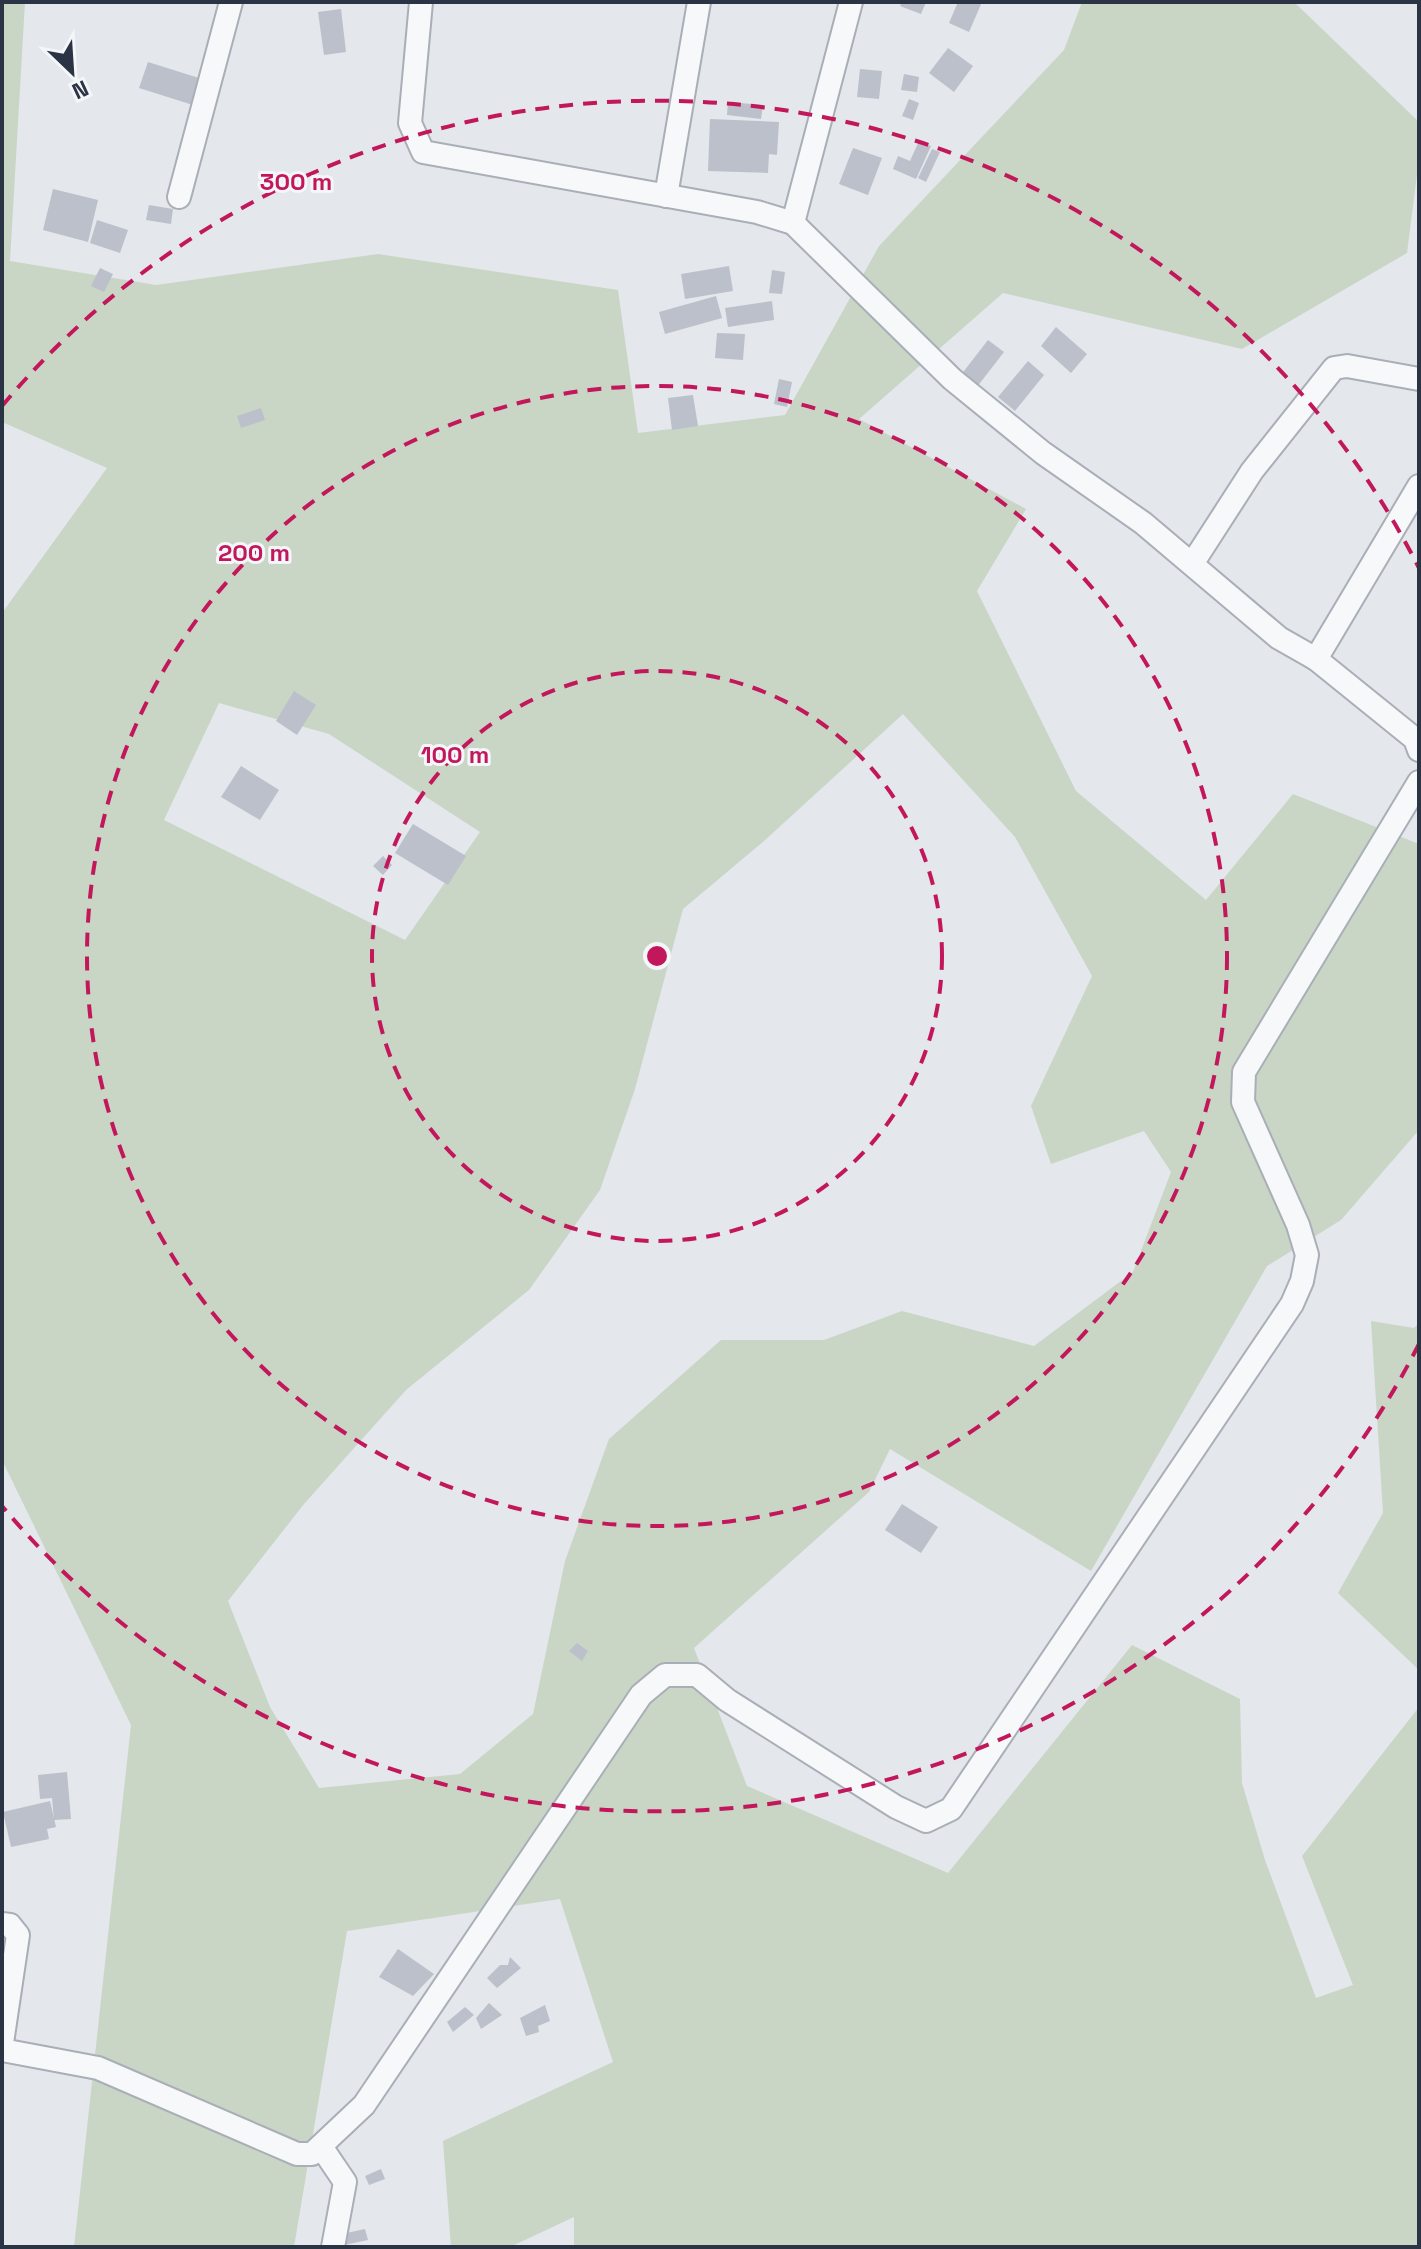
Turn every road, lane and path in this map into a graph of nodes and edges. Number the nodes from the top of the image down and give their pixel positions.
1 (231, 2) edge
2 (421, 2) edge
3 (699, 2) edge
4 (851, 2) edge
5 (666, 196) junction
6 (179, 197) dead end
7 (793, 223) junction
8 (1419, 379) edge
9 (1419, 486) edge
10 (1192, 564) junction
11 (1316, 659) junction
12 (1419, 750) edge
13 (1419, 782) edge
14 (2, 1924) edge
15 (2, 2043) edge
16 (2, 2050) edge
17 (322, 2148) junction
18 (333, 2247) edge

1 - 6 street
2 - 5 street
3 - 5 street
4 - 7 street
5 - 7 street
7 - 10 street
8 - 10 street
9 - 11 street
10 - 11 street
11 - 12 street
13 - 17 street
14 - 15 street
16 - 17 street
17 - 18 street

